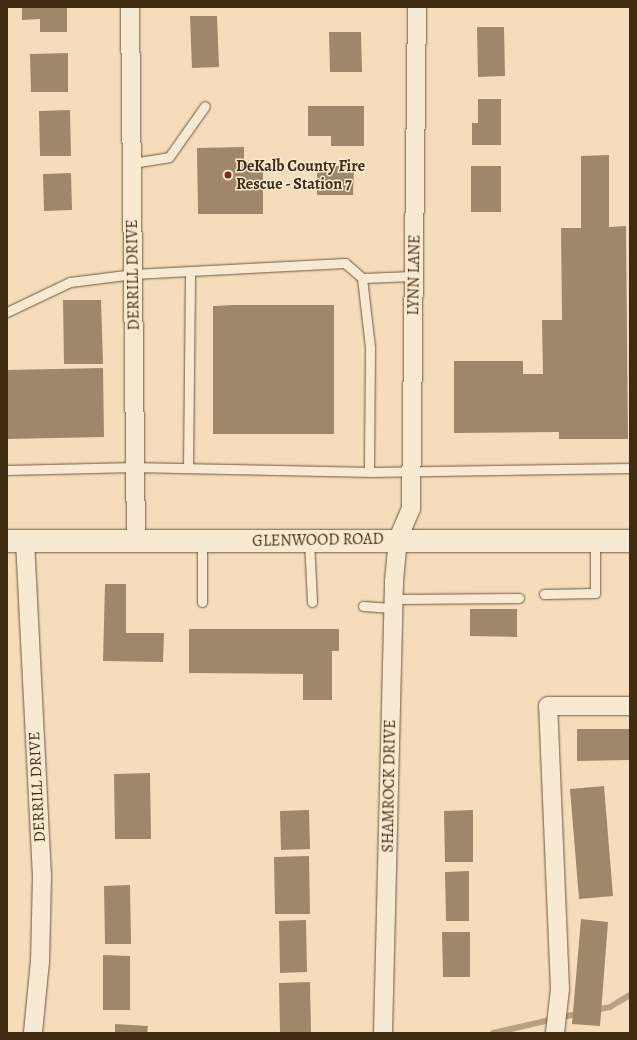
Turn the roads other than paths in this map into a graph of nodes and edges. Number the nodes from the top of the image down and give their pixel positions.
1 (130, 7) edge
2 (417, 7) edge
3 (205, 106) dead end
4 (132, 163) junction
5 (190, 272) junction
6 (133, 274) junction
7 (414, 276) junction
8 (362, 278) junction
9 (7, 312) edge
10 (136, 467) junction
11 (188, 468) junction
12 (630, 468) edge
13 (7, 470) edge
14 (412, 471) junction
15 (369, 472) junction
16 (398, 539) junction
17 (310, 540) junction
18 (16, 541) edge
19 (202, 541) junction
20 (595, 541) junction
21 (630, 541) edge
22 (136, 542) junction
23 (544, 594) dead end
24 (519, 598) dead end
25 (202, 602) dead end
26 (312, 602) dead end
27 (394, 603) junction
28 (363, 606) dead end
29 (630, 706) edge
30 (33, 1033) edge
31 (383, 1033) edge
32 (555, 1033) edge

1 - 4 street, DERRILL DRIVE
2 - 7 street, LYNN LANE
3 - 4 lane
4 - 6 street, DERRILL DRIVE
5 - 6 lane
5 - 8 lane
5 - 11 lane
6 - 9 lane
6 - 10 street, DERRILL DRIVE
7 - 8 lane
7 - 14 street, LYNN LANE
8 - 15 lane
10 - 11 lane
10 - 13 lane
10 - 22 street, DERRILL DRIVE
11 - 15 lane
12 - 14 lane
14 - 15 lane
14 - 16 street, LYNN LANE
16 - 17 main road, GLENWOOD ROAD
16 - 20 main road, GLENWOOD ROAD
16 - 27 street, SHAMROCK DRIVE
17 - 19 main road, GLENWOOD ROAD
17 - 26 lane
18 - 22 main road, GLENWOOD ROAD
18 - 30 street, DERRILL DRIVE
19 - 22 main road, GLENWOOD ROAD
19 - 25 lane
20 - 21 main road, GLENWOOD ROAD
20 - 23 lane
24 - 27 lane
27 - 28 lane
27 - 31 street, SHAMROCK DRIVE
29 - 32 street

